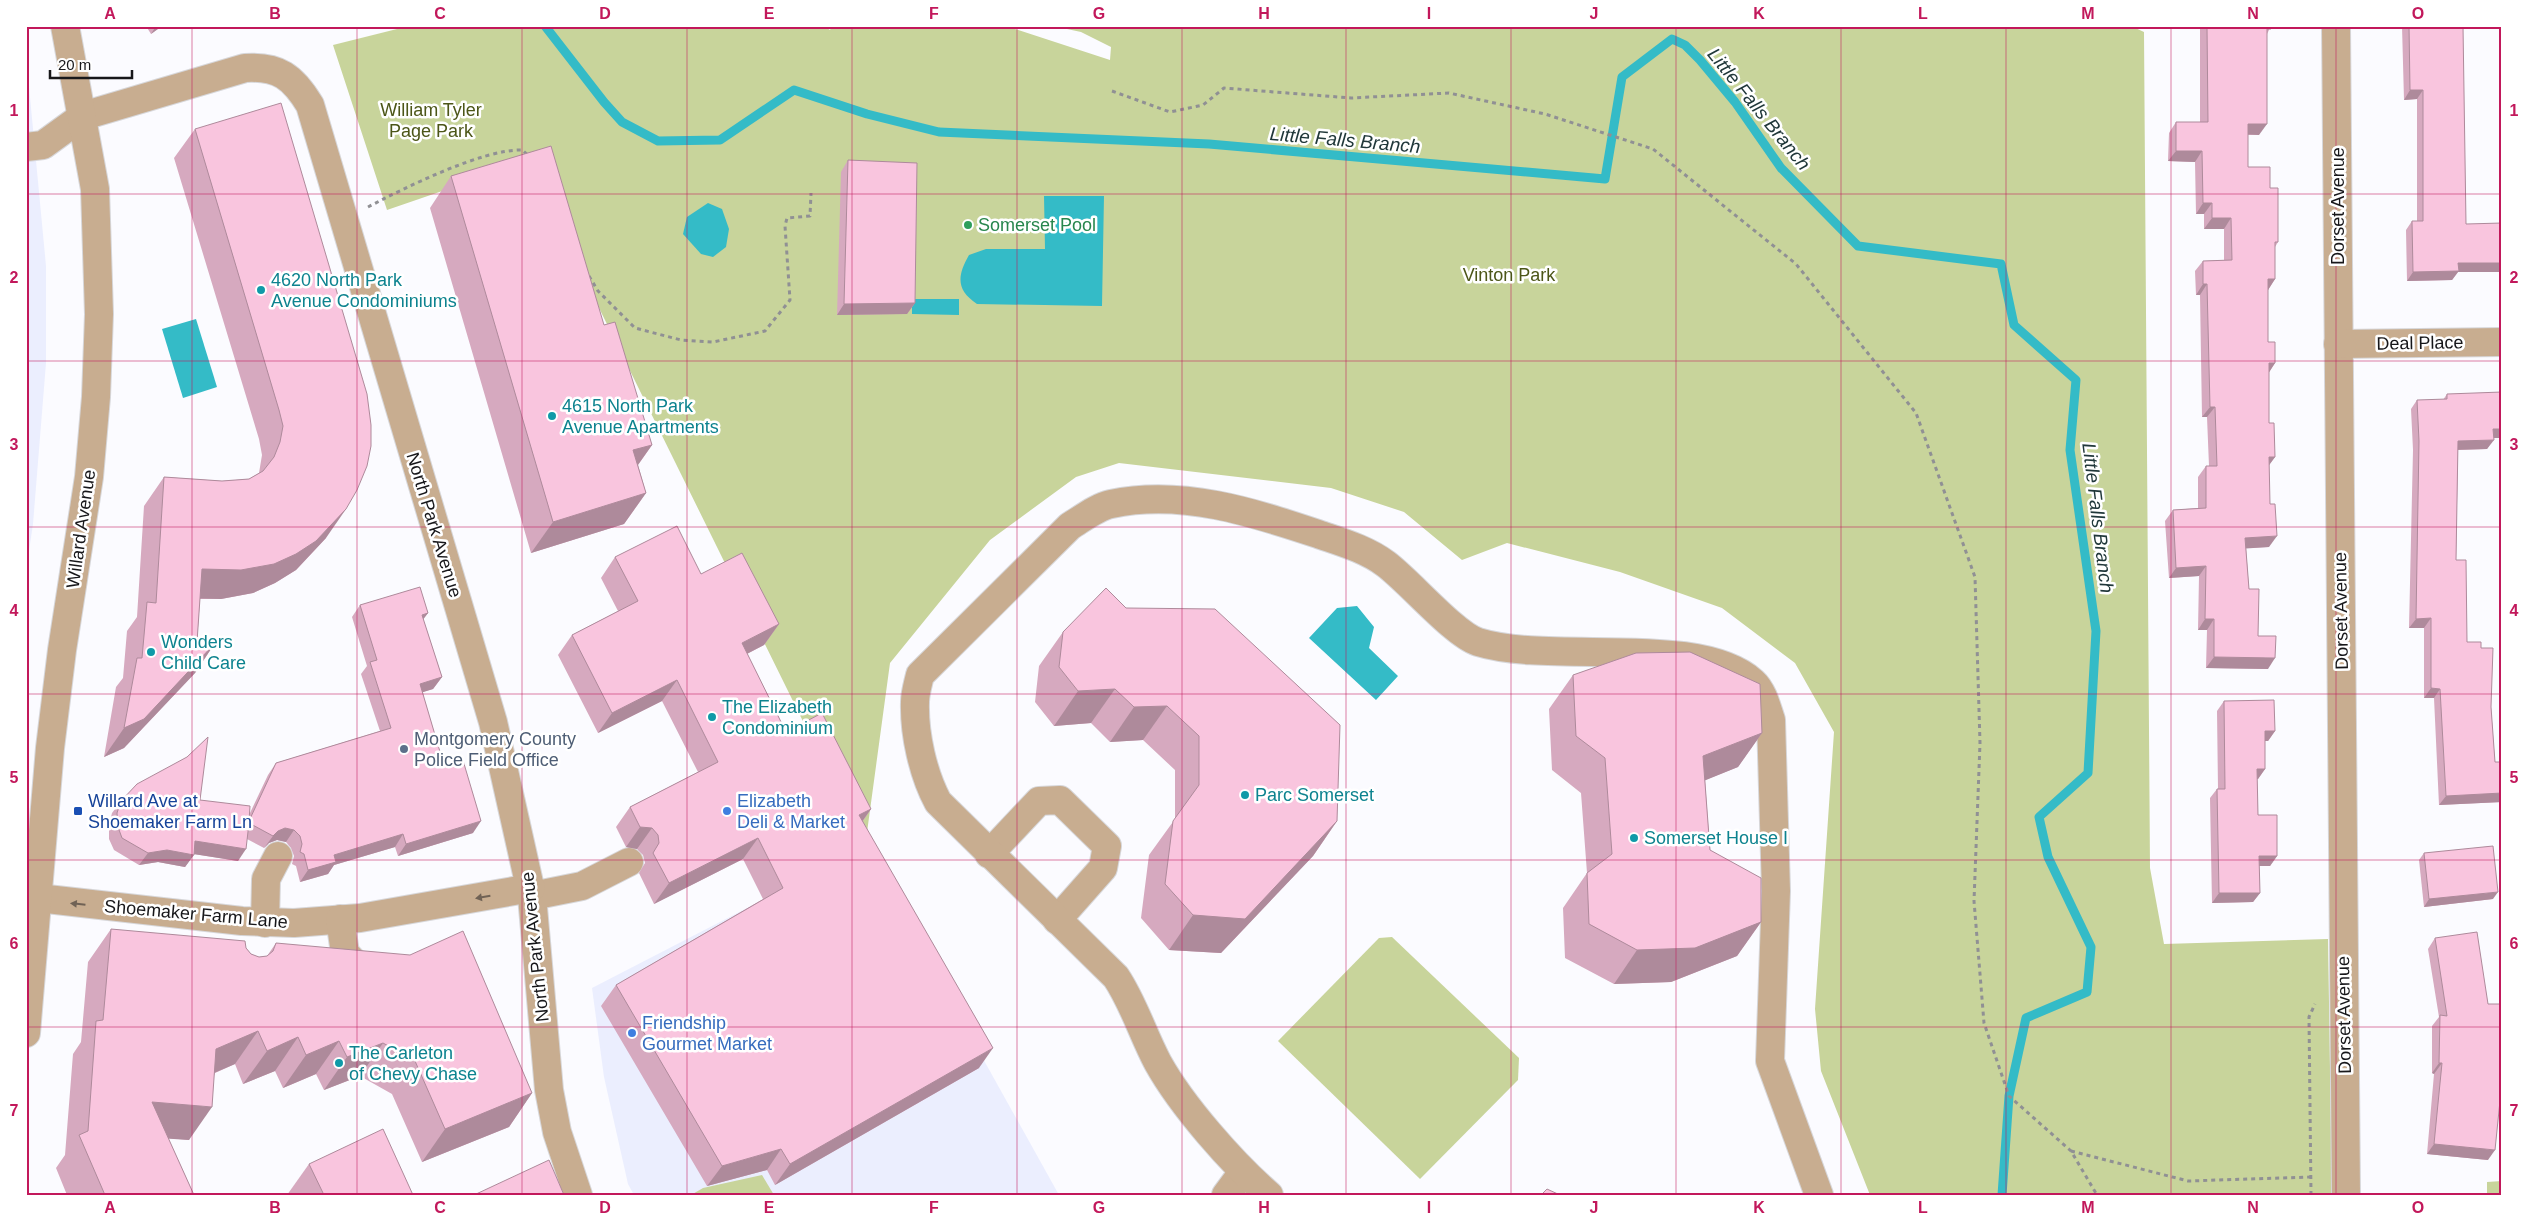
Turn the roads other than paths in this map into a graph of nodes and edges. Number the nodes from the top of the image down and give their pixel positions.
1 (65, 26) edge
2 (2336, 26) edge
3 (83, 116) junction
4 (26, 147) edge
5 (2502, 342) edge
6 (2338, 344) junction
7 (989, 854) junction
8 (278, 856) dead end
9 (629, 862) dead end
10 (531, 892) junction
11 (38, 898) junction
12 (340, 919) junction
13 (1057, 920) junction
14 (249, 929) junction
15 (361, 970) edge
16 (26, 1033) edge
17 (1243, 1172) junction
18 (578, 1195) edge
19 (1226, 1195) edge
20 (1270, 1195) edge
21 (1819, 1195) edge
22 (2346, 1195) edge

1 - 3 street, Willard Avenue
2 - 6 street, Dorset Avenue
3 - 4 street, North Park Avenue
3 - 10 street, North Park Avenue
3 - 11 street, Willard Avenue
5 - 6 street, Deal Place
6 - 22 street, Dorset Avenue
7 - 13 street
7 - 13 street
7 - 21 street
8 - 14 street
9 - 10 street, Shoemaker Farm Lane
10 -> 12 street, Shoemaker Farm Lane
10 - 18 street, North Park Avenue
14 -> 11 street, Shoemaker Farm Lane
11 - 16 street, Willard Avenue
12 - 14 street, Shoemaker Farm Lane
12 - 15 street
13 - 17 street
17 - 19 street
17 - 20 street

